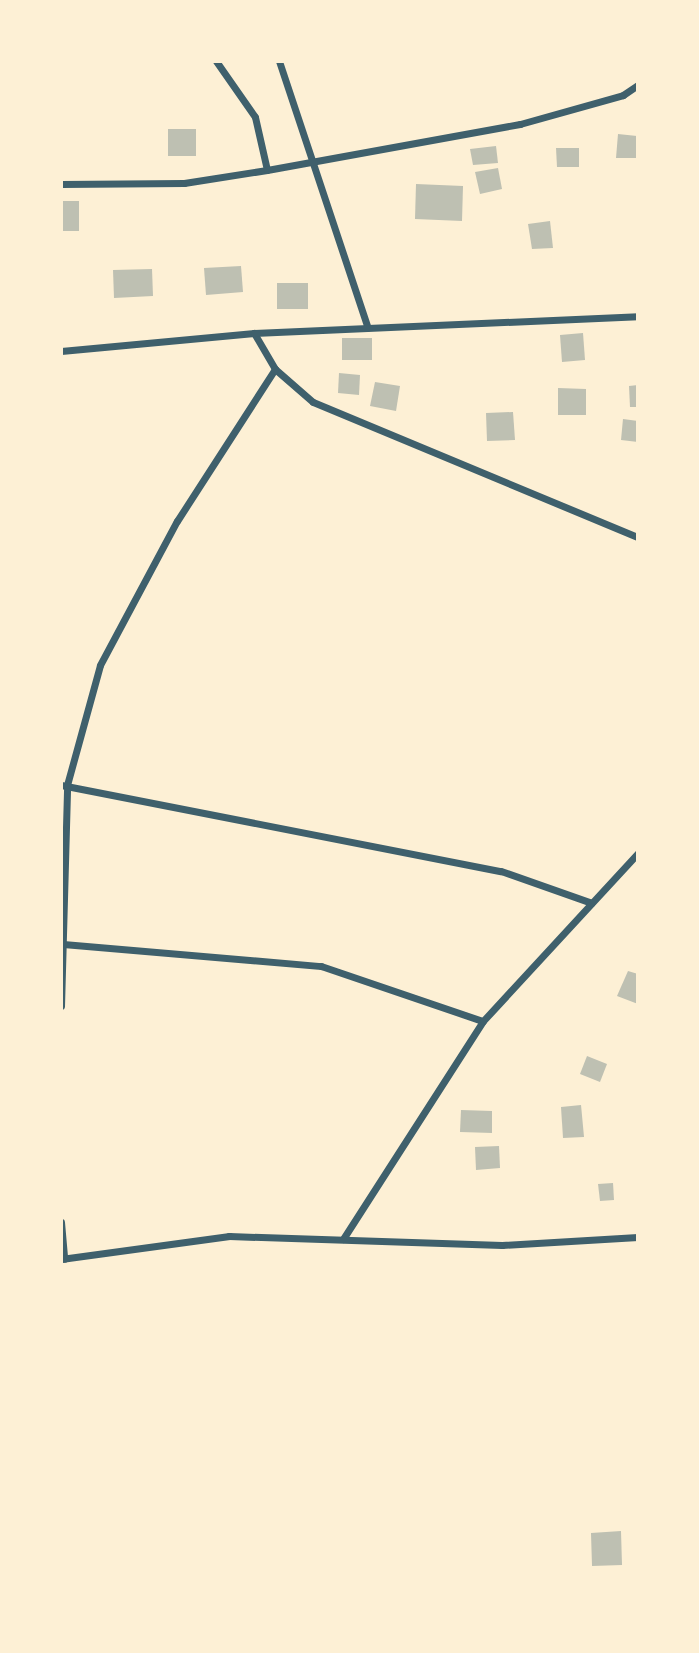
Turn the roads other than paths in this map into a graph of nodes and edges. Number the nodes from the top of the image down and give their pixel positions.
1 (215, 61) edge
2 (279, 61) edge
3 (638, 85) edge
4 (312, 162) junction
5 (267, 170) junction
6 (61, 184) edge
7 (638, 316) edge
8 (368, 328) junction
9 (254, 333) junction
10 (61, 351) edge
11 (275, 369) junction
12 (638, 537) edge
13 (64, 785) edge
14 (638, 853) edge
15 (592, 903) junction
16 (63, 944) edge
17 (61, 1006) edge
18 (483, 1021) junction
19 (61, 1222) edge
20 (638, 1237) edge
21 (343, 1239) junction
22 (63, 1259) edge

1 - 5 street
2 - 4 street
3 - 4 street
4 - 5 street
4 - 8 street
5 - 6 street
7 - 8 street
8 - 9 street
9 - 10 street
9 - 11 street
11 - 12 street
11 - 13 street
13 - 15 street
13 - 16 street
14 - 15 street
15 - 18 street
16 - 17 street
16 - 18 street
18 - 21 street
19 - 22 street
20 - 21 street
21 - 22 street

